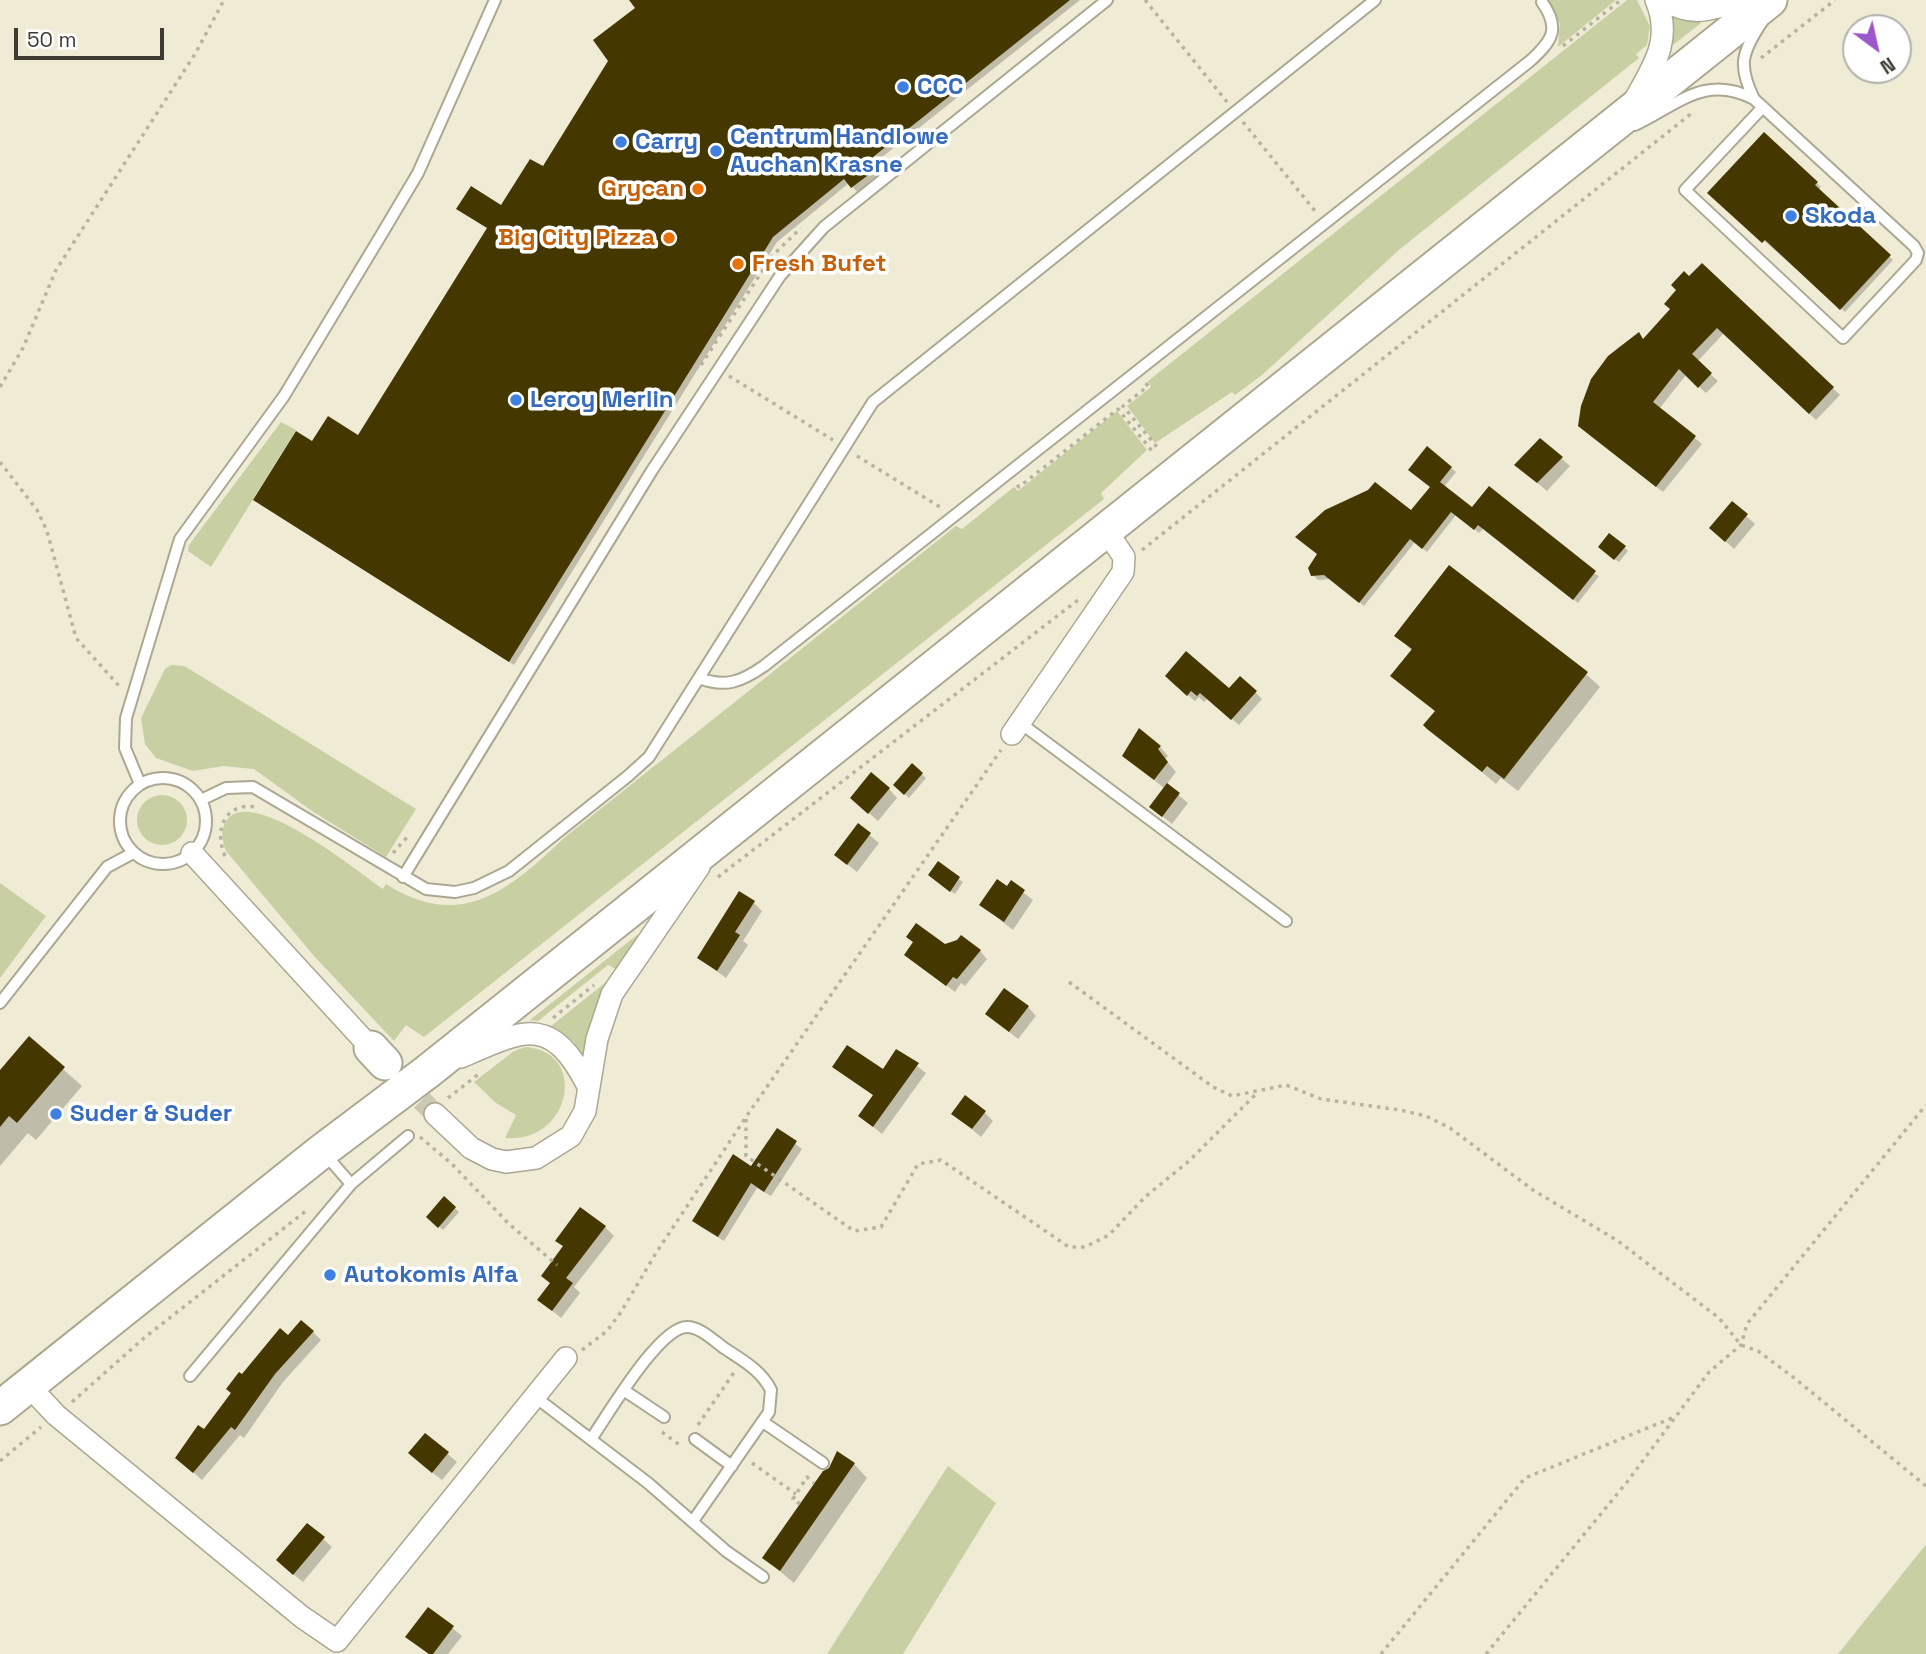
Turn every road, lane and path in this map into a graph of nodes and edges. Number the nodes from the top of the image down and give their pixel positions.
1 (223, 0) edge
2 (495, 0) edge
3 (1107, 0) edge
4 (1375, 0) edge
5 (1656, 0) edge
6 (1664, 0) edge
7 (1741, 0) edge
8 (1770, 0) edge
9 (1778, 0) edge
10 (1542, 2) dead end
11 (1758, 103) junction
12 (1625, 117) junction
13 (1573, 157) junction
14 (1148, 386) dead end
15 (0, 387) edge
16 (1157, 447) dead end
17 (1152, 451) dead end
18 (0, 462) edge
19 (1014, 483) dead end
20 (1105, 529) junction
21 (699, 678) junction
22 (131, 701) junction
23 (1016, 728) junction
24 (140, 784) junction
25 (201, 800) junction
26 (719, 836) junction
27 (133, 853) junction
28 (192, 853) junction
29 (402, 877) junction
30 (1286, 921) dead end
31 (1069, 982) dead end
32 (0, 1003) edge
33 (378, 1056) dead end
34 (427, 1072) junction
35 (589, 1087) junction
36 (1257, 1092) junction
37 (1926, 1105) edge
38 (435, 1114) tunnel mouth
39 (746, 1117) junction
40 (408, 1136) joint
41 (323, 1151) junction
42 (351, 1184) junction
43 (310, 1208) dead end
44 (557, 1265) dead end
45 (1741, 1345) junction
46 (566, 1358) joint
47 (742, 1360) junction
48 (190, 1376) dead end
49 (28, 1385) junction
50 (625, 1391) junction
51 (534, 1395) junction
52 (0, 1408) edge
53 (56, 1415) junction
54 (664, 1417) dead end
55 (1672, 1418) junction
56 (763, 1422) junction
57 (659, 1430) dead end
58 (693, 1437) joint
59 (591, 1439) junction
60 (683, 1447) dead end
61 (0, 1461) edge
62 (823, 1462) dead end
63 (732, 1466) junction
64 (814, 1483) dead end
65 (1926, 1486) edge
66 (800, 1504) dead end
67 (693, 1521) junction
68 (763, 1577) dead end
69 (1381, 1654) edge
70 (1486, 1654) edge

1 - 15 path
2 - 22 lane
3 - 29 lane
4 - 21 lane
5 - 12 street
6 - 7 street
8 - 12 main road
9 - 11 lane
10 - 21 lane
11 - 11 lane
11 - 13 lane
12 - 13 main road
13 - 20 main road
14 - 16 path
17 - 19 path
18 - 22 path
20 - 23 street
20 - 26 main road
21 - 29 lane
22 - 24 lane
23 - 30 lane
23 - 39 path
24 - 25 lane
24 - 27 lane
25 - 28 lane
25 - 29 lane
26 - 34 main road
26 - 35 street
27 - 28 lane
27 - 32 lane
28 - 33 street
31 - 36 path
34 - 35 street
34 - 41 main road
35 - 38 street
36 - 39 path
36 - 45 path
37 - 45 path
39 - 46 path
40 - 42 lane
40 - 44 path
41 - 42 lane
41 - 49 main road
42 - 48 lane
43 - 53 path
45 - 55 path
45 - 65 path
46 - 51 street
47 - 50 lane
47 - 56 lane
47 - 58 path
49 - 52 main road
49 - 53 street
50 - 54 lane
50 - 59 lane
51 - 53 street
51 - 59 lane
53 - 61 path
55 - 69 path
55 - 70 path
56 - 62 lane
56 - 63 lane
57 - 60 path
58 - 63 lane
59 - 67 lane
63 - 67 lane
64 - 66 path
67 - 68 lane

